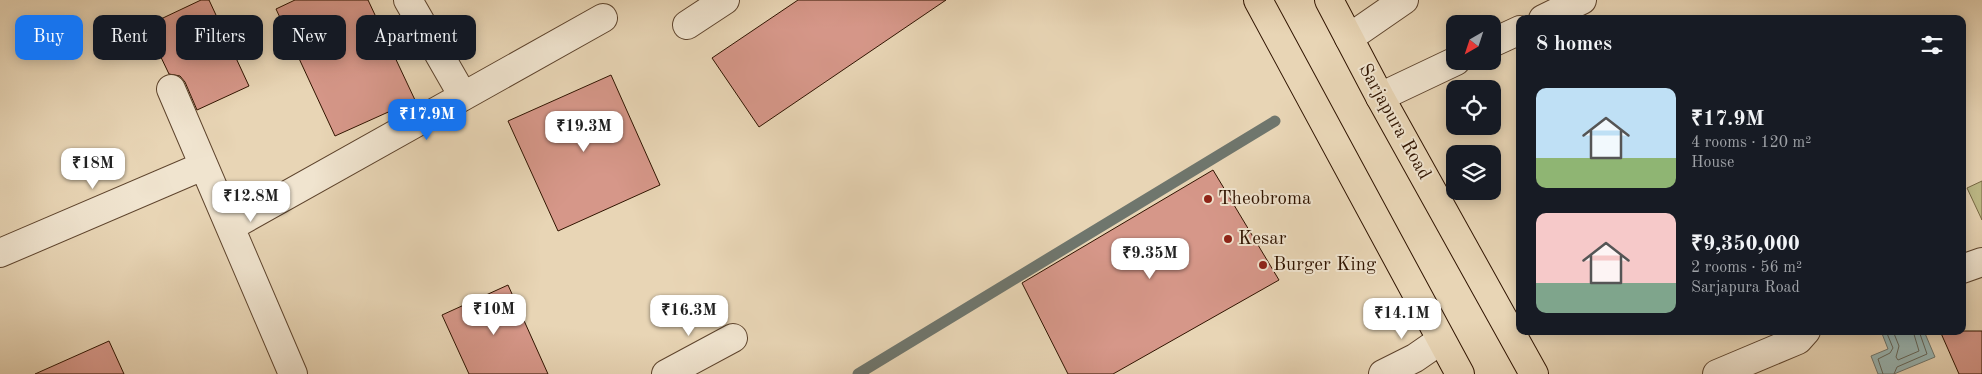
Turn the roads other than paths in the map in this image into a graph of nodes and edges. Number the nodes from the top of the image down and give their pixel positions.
1 (408, 0) edge
2 (725, 0) edge
3 (1258, 0) edge
4 (1329, 0) edge
5 (1405, 0) edge
6 (1582, 0) edge
7 (1551, 15) edge
8 (603, 18) dead end
9 (687, 25) dead end
10 (1516, 32) edge
11 (1349, 38) junction
12 (1501, 40) edge
13 (1446, 66) edge
14 (171, 89) dead end
15 (463, 96) junction
16 (1380, 98) junction
17 (203, 166) junction
18 (230, 227) junction
19 (0, 253) edge
20 (1982, 262) edge
21 (1966, 268) edge
22 (1802, 335) edge
23 (733, 338) dead end
24 (1441, 340) junction
25 (293, 374) edge
26 (666, 374) edge
27 (1383, 374) edge
28 (1460, 374) edge
29 (1534, 374) edge
30 (1717, 374) edge

1 - 15 street
2 - 9 street
3 - 24 main road
4 - 11 main road, Sarjapura Road
5 - 11 street
6 - 7 street
8 - 15 street
10 - 12 street
11 - 16 main road, Sarjapura Road
13 - 16 street
14 - 17 street
15 - 18 street
16 - 29 main road, Sarjapura Road
17 - 18 street
17 - 19 street
18 - 25 street
20 - 21 street
22 - 30 street
23 - 26 street
24 - 27 street
24 - 28 main road

